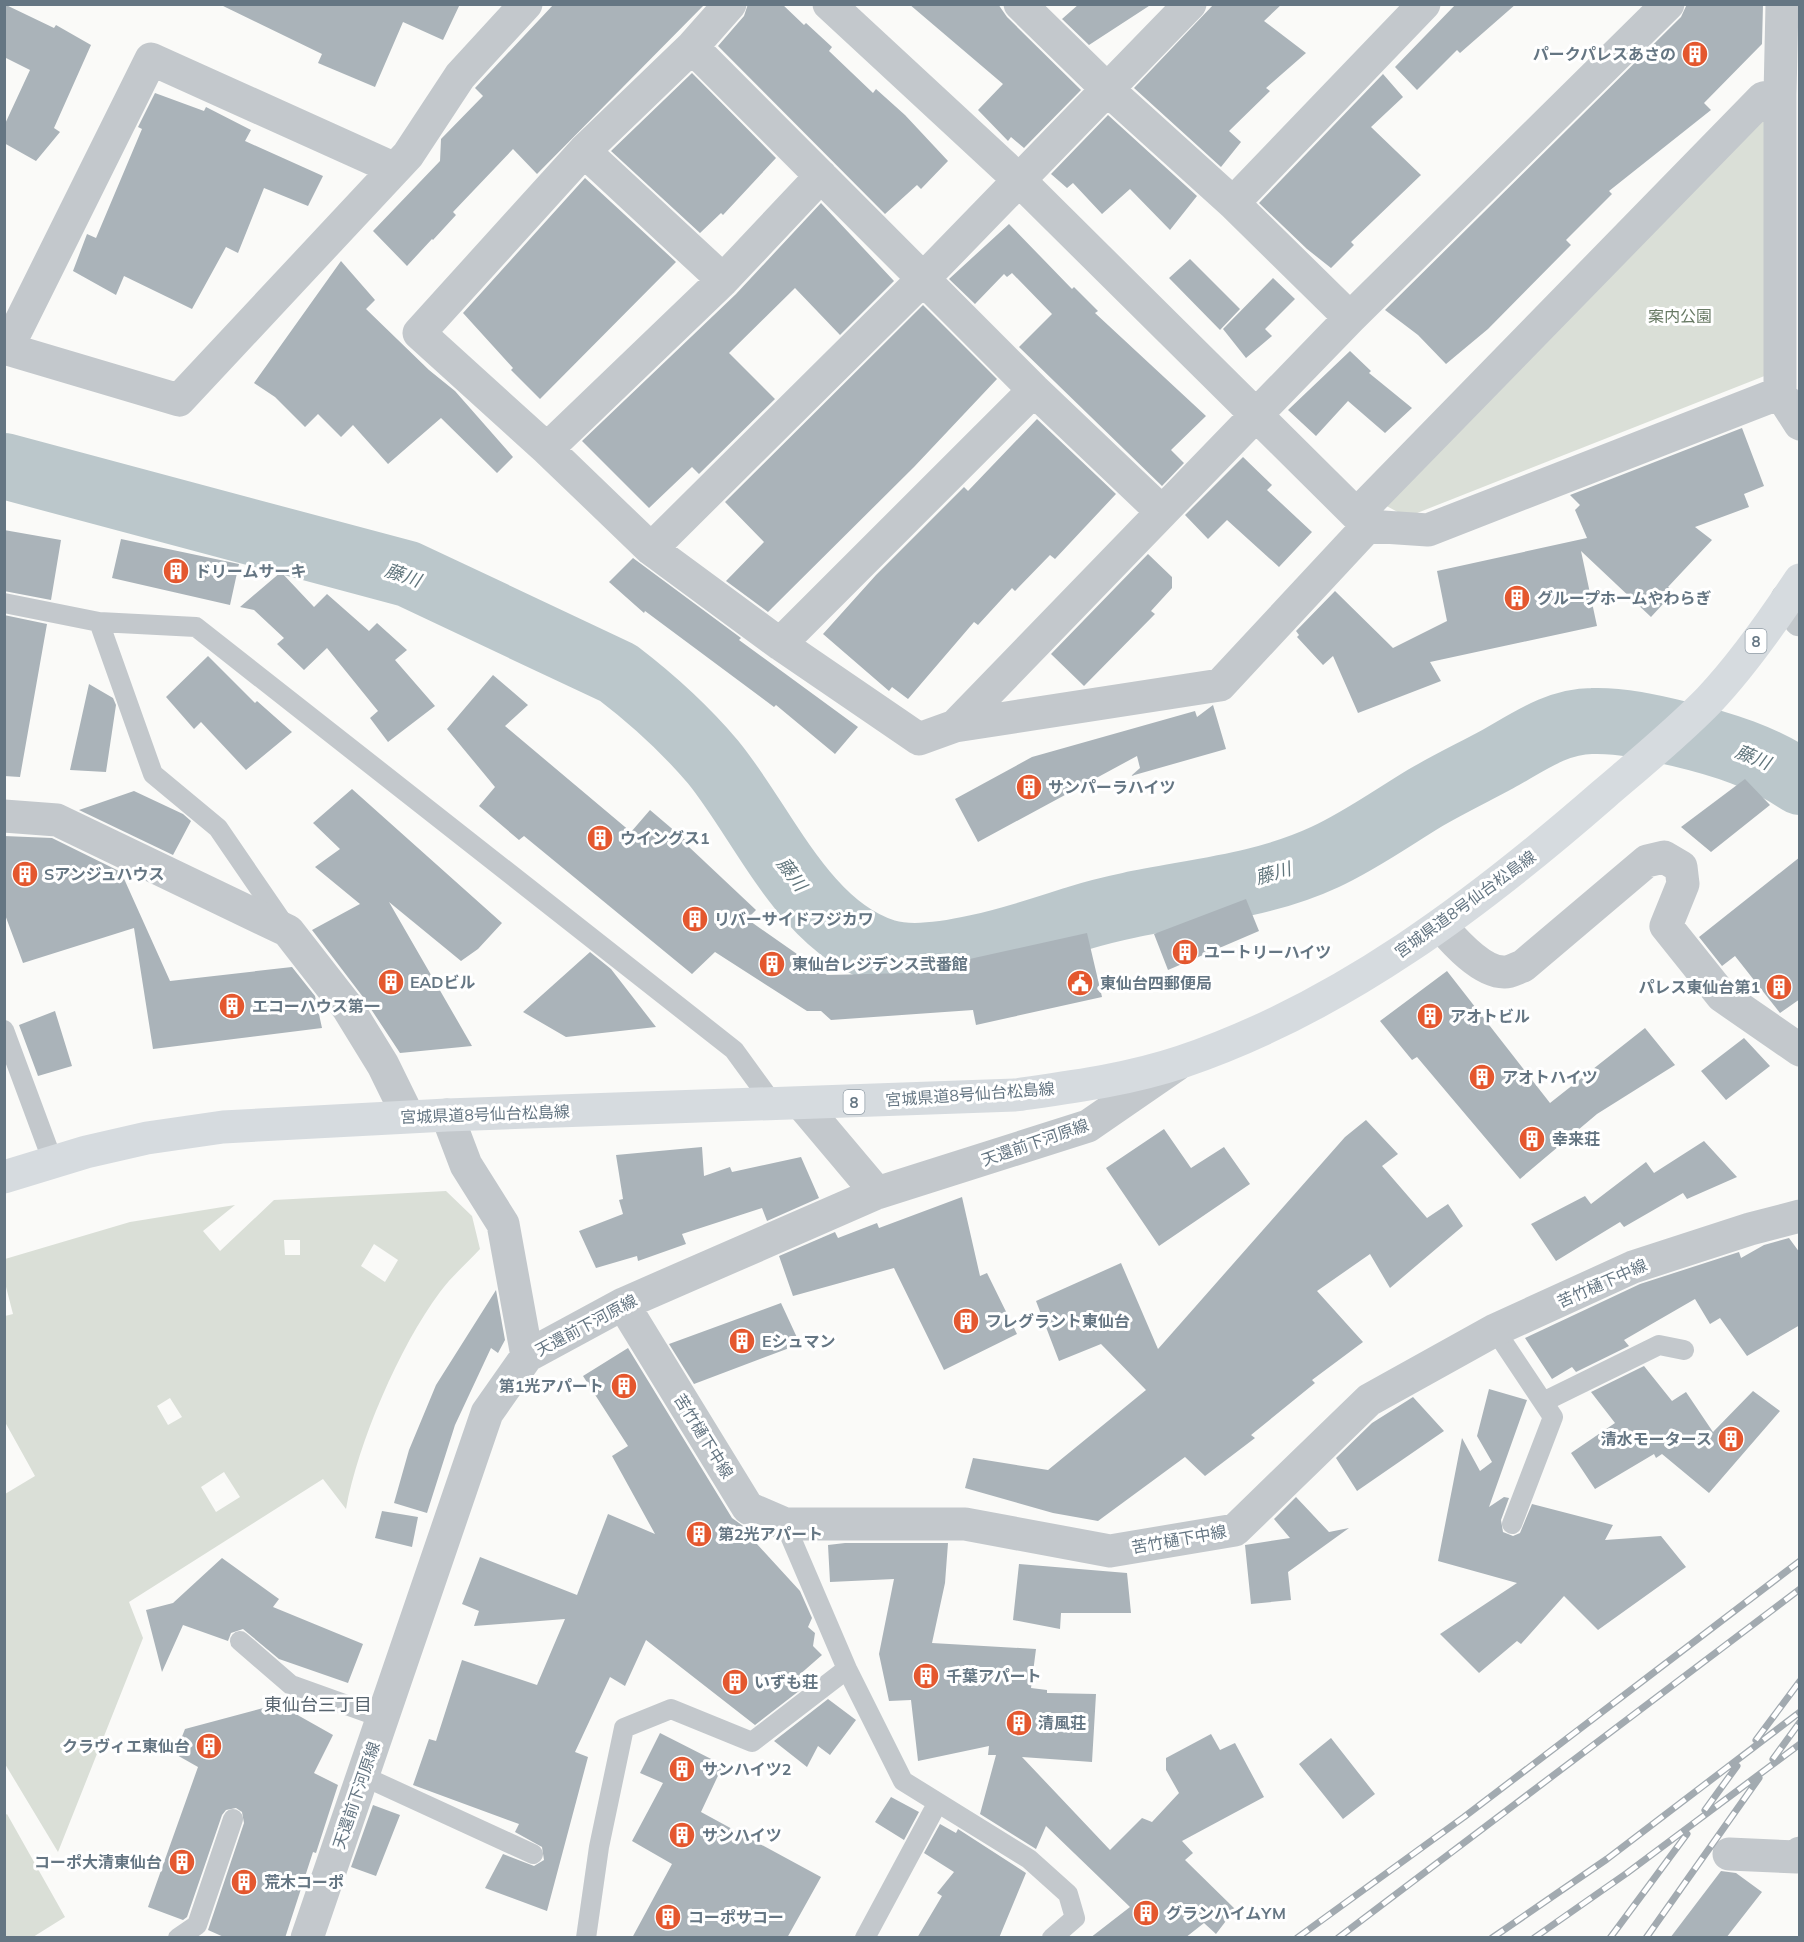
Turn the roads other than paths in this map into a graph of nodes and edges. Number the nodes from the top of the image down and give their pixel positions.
1 (526, 4) edge
2 (730, 4) edge
3 (829, 4) edge
4 (1020, 4) edge
5 (1190, 4) edge
6 (1424, 4) edge
7 (1668, 4) edge
8 (1782, 4) edge
9 (692, 47) junction
10 (1107, 89) junction
11 (1779, 95) junction
12 (584, 152) junction
13 (395, 169) junction
14 (821, 176) junction
15 (1019, 180) junction
16 (1233, 203) junction
17 (923, 279) junction
18 (723, 280) junction
19 (1350, 318) junction
20 (6, 349) edge
21 (1034, 390) junction
22 (1780, 393) junction
23 (1256, 416) junction
24 (1800, 424) edge
25 (547, 449) junction
26 (1162, 512) junction
27 (1363, 519) junction
28 (651, 549) junction
29 (1796, 600) edge
30 (4, 603) edge
31 (99, 622) junction
32 (780, 644) junction
33 (955, 726) junction
34 (4, 816) edge
35 (1441, 926) junction
36 (288, 931) junction
37 (4, 1030) edge
38 (1800, 1050) edge
39 (1181, 1061) junction
40 (788, 1104) junction
41 (447, 1114) junction
42 (408, 1116) junction
43 (53, 1162) junction
44 (4, 1177) edge
45 (877, 1194) junction
46 (1800, 1216) edge
47 (623, 1304) junction
48 (1496, 1330) junction
49 (1684, 1350) dead end
50 (527, 1356) junction
51 (1543, 1402) junction
52 (785, 1524) junction
53 (1512, 1524) dead end
54 (240, 1641) dead end
55 (847, 1669) junction
56 (383, 1718) junction
57 (363, 1776) junction
58 (937, 1804) junction
59 (233, 1819) dead end
60 (1800, 1853) edge
61 (534, 1854) dead end
62 (1729, 1854) dead end
63 (178, 1938) edge
64 (308, 1938) edge
65 (586, 1938) edge
66 (865, 1938) edge
67 (1052, 1938) edge

1 - 13 street
2 - 9 street
3 - 15 street
4 - 10 street
5 - 10 street
6 - 16 street
7 - 19 street
8 - 11 street
9 - 12 street
9 - 14 street
10 - 15 street
10 - 16 street
11 - 22 street
11 - 27 street
12 - 18 street
12 - 25 street
13 - 20 street
13 - 20 street
14 - 17 street
14 - 18 street
15 - 17 street
15 - 23 street
16 - 19 street
17 - 21 street
17 - 28 street
18 - 25 street
19 - 23 street
21 - 26 street
21 - 32 street
22 - 24 street
22 - 27 street
23 - 26 street
23 - 27 street
25 - 28 street
26 - 33 street
27 - 33 street
28 - 32 street
29 - 35 main road, 宮城県道8号仙台松島線 / 8
30 - 31 lane
31 - 36 lane
31 - 40 lane
32 - 33 street
34 - 36 street
35 - 38 street
35 - 39 main road, 宮城県道8号仙台松島線 / 8
36 - 42 street
37 - 43 lane
39 - 40 main road, 宮城県道8号仙台松島線 / 8
39 - 45 street, 天還前下河原線
40 - 41 main road, 宮城県道8号仙台松島線 / 8
40 - 45 street
41 - 42 main road, 宮城県道8号仙台松島線 / 8
41 - 50 street
42 - 43 main road, 宮城県道8号仙台松島線 / 8
43 - 44 main road, 宮城県道8号仙台松島線 / 8
45 - 47 street, 天還前下河原線
46 - 48 street, 苦竹樋下中線
47 - 50 street, 天還前下河原線
47 - 52 street, 苦竹樋下中線
48 - 51 lane
48 - 52 street, 苦竹樋下中線
49 - 51 lane
50 - 56 street, 天還前下河原線
51 - 53 lane
52 - 55 lane
54 - 56 lane
55 - 58 lane
55 - 65 lane
56 - 57 street, 天還前下河原線
57 - 61 lane
57 - 64 street, 天還前下河原線
58 - 66 lane
58 - 67 lane
59 - 63 lane
60 - 62 street

